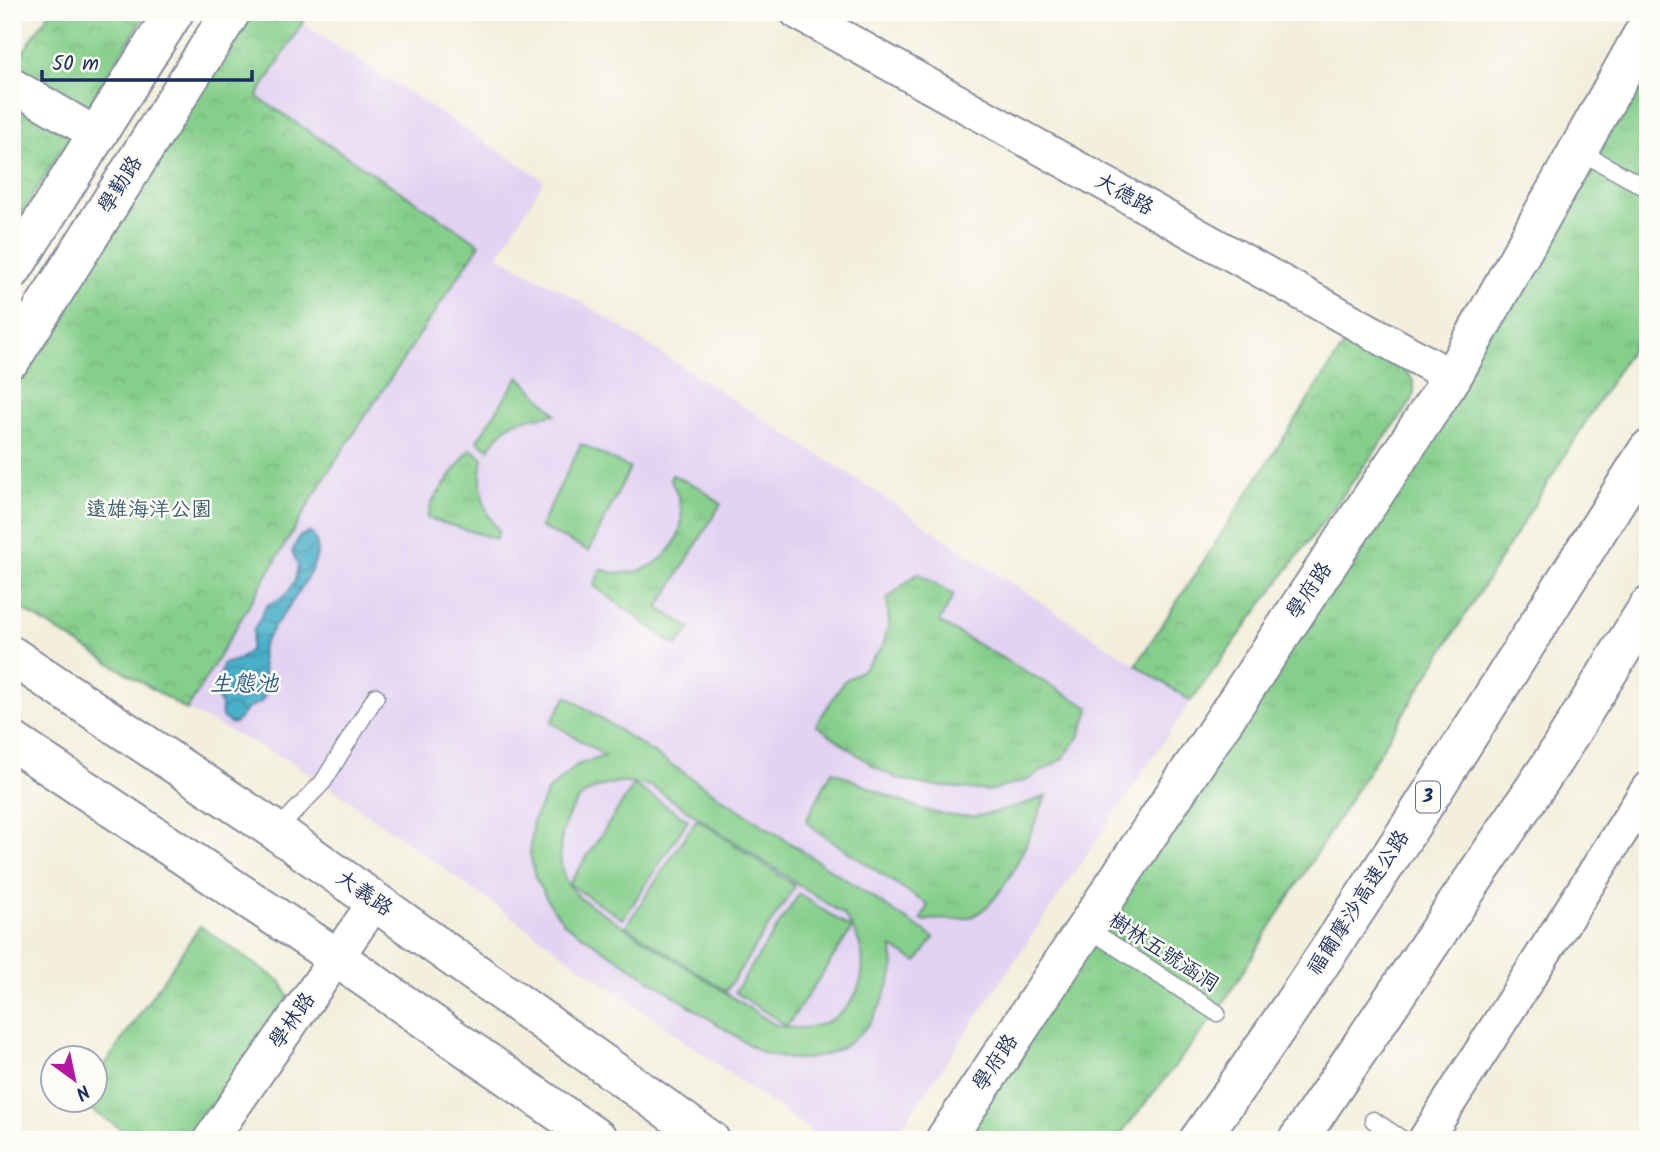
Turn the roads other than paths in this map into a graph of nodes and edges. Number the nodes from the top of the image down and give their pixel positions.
1 (174, 12) edge
2 (231, 12) edge
3 (797, 12) edge
4 (1648, 25) edge
5 (12, 85) edge
6 (96, 134) junction
7 (1579, 151) junction
8 (1648, 189) edge
9 (12, 270) edge
10 (12, 358) edge
11 (1452, 377) junction
12 (1648, 450) edge
13 (1648, 607) edge
14 (12, 656) edge
15 (376, 696) dead end
16 (12, 741) edge
17 (1648, 789) edge
18 (276, 831) junction
19 (375, 902) junction
20 (1086, 927) junction
21 (337, 958) junction
22 (1217, 1013) dead end
23 (1373, 1120) dead end
24 (210, 1140) edge
25 (599, 1140) edge
26 (710, 1140) edge
27 (945, 1140) edge
28 (1199, 1140) edge
29 (1298, 1140) edge
30 (1403, 1140) edge
31 (1425, 1140) edge

1 - 6 main road
2 - 10 main road, 學勤路
3 - 11 street, 大德路
4 - 7 main road, 學府路
5 - 6 street
6 - 9 main road
7 - 8 lane
7 - 11 main road, 學府路
11 - 20 main road, 學府路
12 - 28 main road, 福爾摩沙高速公路 / 3
13 - 29 main road
14 - 18 main road, 大義路
15 - 18 lane
16 - 21 main road
17 - 31 street
18 - 19 main road, 大義路
19 - 21 street, 學林路
19 - 26 main road, 大義路
20 - 22 lane, 樹林五號涵洞
20 - 27 main road, 學府路
21 - 24 street, 學林路
21 - 25 main road
23 - 30 lane

